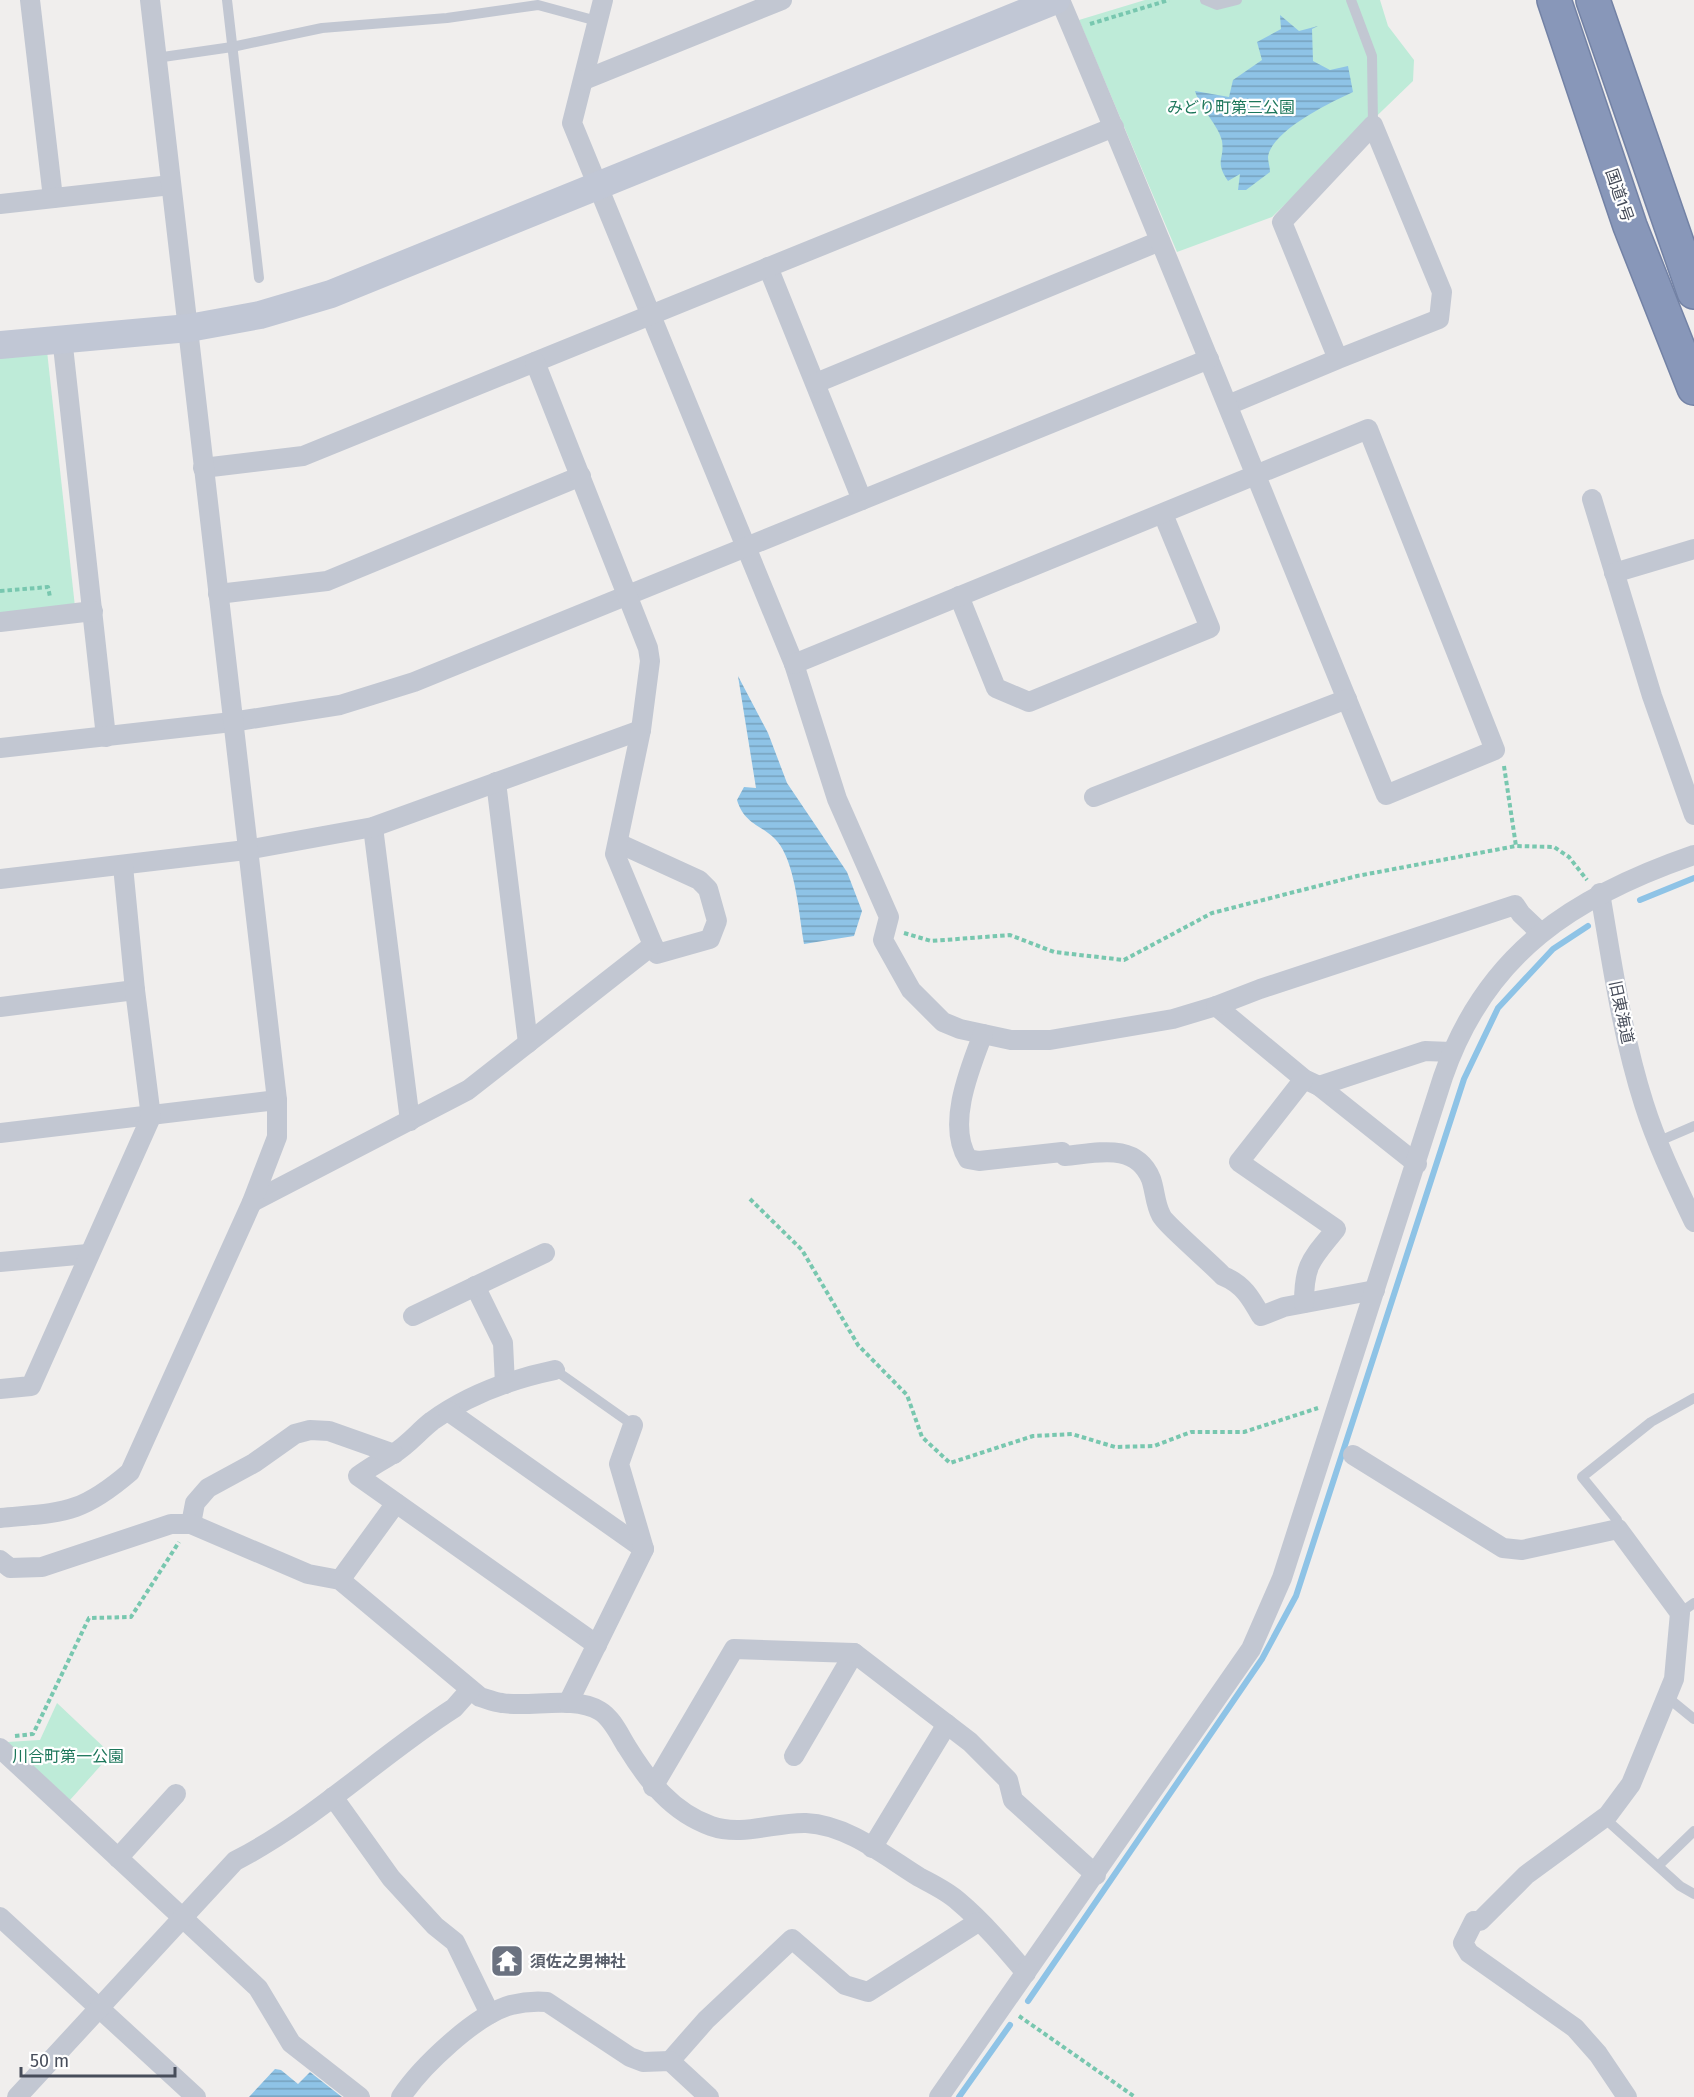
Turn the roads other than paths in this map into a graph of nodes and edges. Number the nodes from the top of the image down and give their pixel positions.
1 (30, 0) edge
2 (150, 0) edge
3 (227, 0) edge
4 (603, 0) edge
5 (782, 0) edge
6 (1058, 0) edge
7 (1205, 0) edge
8 (1237, 0) edge
9 (1351, 0) edge
10 (1554, 0) edge
11 (1593, 0) edge
12 (597, 21) junction
13 (232, 47) junction
14 (156, 58) junction
15 (584, 80) junction
16 (1373, 125) junction
17 (1114, 127) junction
18 (171, 184) junction
19 (598, 186) junction
20 (53, 198) junction
21 (0, 204) edge
22 (1160, 241) junction
23 (768, 267) junction
24 (259, 278) dead end
25 (1694, 292) edge
26 (650, 313) junction
27 (189, 328) junction
28 (62, 337) junction
29 (0, 345) edge
30 (1209, 359) junction
31 (1338, 359) junction
32 (535, 362) junction
33 (816, 383) junction
34 (1694, 388) edge
35 (1228, 405) junction
36 (203, 468) junction
37 (581, 476) junction
38 (1257, 476) junction
39 (1592, 499) dead end
40 (862, 500) junction
41 (1163, 514) junction
42 (745, 547) junction
43 (1694, 549) edge
44 (1614, 573) junction
45 (218, 594) junction
46 (628, 595) junction
47 (959, 596) junction
48 (93, 610) junction
49 (0, 622) edge
50 (794, 664) junction
51 (1347, 699) junction
52 (232, 722) junction
53 (641, 730) junction
54 (106, 737) junction
55 (0, 748) edge
56 (496, 782) junction
57 (1094, 797) dead end
58 (1694, 815) edge
59 (373, 827) junction
60 (618, 843) junction
61 (246, 850) junction
62 (1694, 855) edge
63 (123, 866) junction
64 (0, 879) edge
65 (1600, 893) junction
66 (1541, 933) junction
67 (653, 945) junction
68 (135, 990) junction
69 (1216, 1006) junction
70 (0, 1007) edge
71 (983, 1034) junction
72 (528, 1043) junction
73 (1451, 1052) junction
74 (1312, 1082) junction
75 (277, 1100) junction
76 (151, 1117) junction
77 (410, 1121) junction
78 (1694, 1126) edge
79 (0, 1133) edge
80 (1657, 1142) junction
81 (1417, 1164) junction
82 (252, 1202) junction
83 (1694, 1222) edge
84 (545, 1252) dead end
85 (88, 1254) junction
86 (0, 1262) edge
87 (475, 1286) junction
88 (1375, 1290) junction
89 (1304, 1303) junction
90 (413, 1316) dead end
91 (555, 1370) joint
92 (505, 1384) junction
93 (0, 1389) edge
94 (1694, 1398) edge
95 (448, 1412) junction
96 (633, 1425) joint
97 (394, 1454) junction
98 (1353, 1455) dead end
99 (396, 1503) junction
100 (0, 1518) edge
101 (191, 1524) junction
102 (1618, 1529) junction
103 (644, 1549) junction
104 (0, 1560) edge
105 (340, 1580) junction
106 (1687, 1608) edge
107 (597, 1645) junction
108 (854, 1653) junction
109 (470, 1690) junction
110 (1667, 1697) junction
111 (568, 1703) junction
112 (1694, 1719) edge
113 (947, 1724) junction
114 (3, 1742) edge
115 (794, 1756) dead end
116 (653, 1787) junction
117 (176, 1794) dead end
118 (333, 1797) junction
119 (1608, 1815) junction
120 (1694, 1832) edge
121 (872, 1848) junction
122 (118, 1858) junction
123 (1659, 1865) junction
124 (1096, 1875) junction
125 (1694, 1894) edge
126 (0, 1917) edge
127 (180, 1918) junction
128 (978, 1922) junction
129 (1026, 1973) junction
130 (100, 2009) junction
131 (490, 2014) junction
132 (670, 2061) junction
133 (17, 2097) edge
134 (196, 2097) edge
135 (360, 2097) edge
136 (401, 2097) edge
137 (709, 2097) edge
138 (939, 2097) edge
139 (1627, 2097) edge

1 - 20 street
2 - 14 street
3 - 13 lane
4 - 12 street
5 - 15 street
6 - 17 street
6 - 19 street
7 - 8 lane
9 - 16 lane
10 - 34 highway, 国道1号
11 - 25 highway
12 - 13 lane
12 - 15 street
13 - 14 lane
13 - 24 lane
14 - 18 street
15 - 19 street
16 - 31 street
16 - 31 street
17 - 22 street
17 - 23 street
18 - 20 street
18 - 27 street
19 - 26 street
19 - 27 street
20 - 21 street
22 - 30 street
22 - 33 street
23 - 26 street
23 - 33 street
26 - 32 street
26 - 42 street
27 - 28 street
27 - 36 street
28 - 29 street
28 - 48 street
30 - 35 street
30 - 40 street
31 - 35 street
32 - 36 street
32 - 37 street
33 - 40 street
35 - 38 street
36 - 45 street
37 - 45 street
37 - 46 street
38 - 41 street
38 - 51 street
38 - 51 street
39 - 44 street
40 - 42 street
41 - 47 street
41 - 47 street
42 - 46 street
42 - 50 street
43 - 44 street
44 - 58 street
45 - 52 street
46 - 52 street
46 - 53 street
47 - 50 street
48 - 49 street
48 - 54 street
50 - 71 street
51 - 57 street
52 - 54 street
52 - 61 street
53 - 56 street
53 - 60 street
54 - 55 street
56 - 59 street
56 - 72 street
59 - 61 street
59 - 77 street
60 - 67 street
60 - 67 street
61 - 63 street
61 - 75 street
62 - 65 street
63 - 64 street
63 - 68 street
65 - 66 street
65 - 80 street, 旧東海道
66 - 69 street
66 - 73 street
67 - 72 street
68 - 70 street
68 - 76 street
69 - 71 street
69 - 74 street
71 - 89 street
72 - 77 street
73 - 74 street
73 - 81 street
74 - 81 street
74 - 89 street
75 - 76 street
75 - 82 street
76 - 79 street
76 - 85 street
77 - 82 street
78 - 80 lane
80 - 83 street, 旧東海道
81 - 88 street
82 - 100 street
84 - 87 street
85 - 86 street
85 - 93 street
87 - 90 street
87 - 92 street
88 - 89 street
88 - 124 street
91 - 92 street
91 - 96 lane
92 - 95 street
94 - 102 lane
95 - 97 street
95 - 103 street
96 - 103 street
97 - 99 street
97 - 101 street
98 - 102 street
99 - 105 street
99 - 107 street
101 - 104 street
101 - 105 street
102 - 106 street
103 - 107 street
105 - 109 street
106 - 110 street
107 - 111 street
108 - 113 street
108 - 115 street
108 - 116 street
109 - 111 street
109 - 118 street
110 - 112 lane
110 - 119 street
111 - 116 street
113 - 121 street
113 - 124 street
114 - 122 street
116 - 121 street
117 - 122 street
118 - 127 street
118 - 131 street
119 - 123 lane
119 - 139 street
120 - 123 lane
121 - 128 street
122 - 127 street
123 - 125 lane
124 - 129 street
126 - 130 street
127 - 130 street
127 - 135 street
128 - 129 street
128 - 132 street
129 - 138 street
130 - 133 street
130 - 134 street
131 - 132 street
131 - 136 street
132 - 137 street

